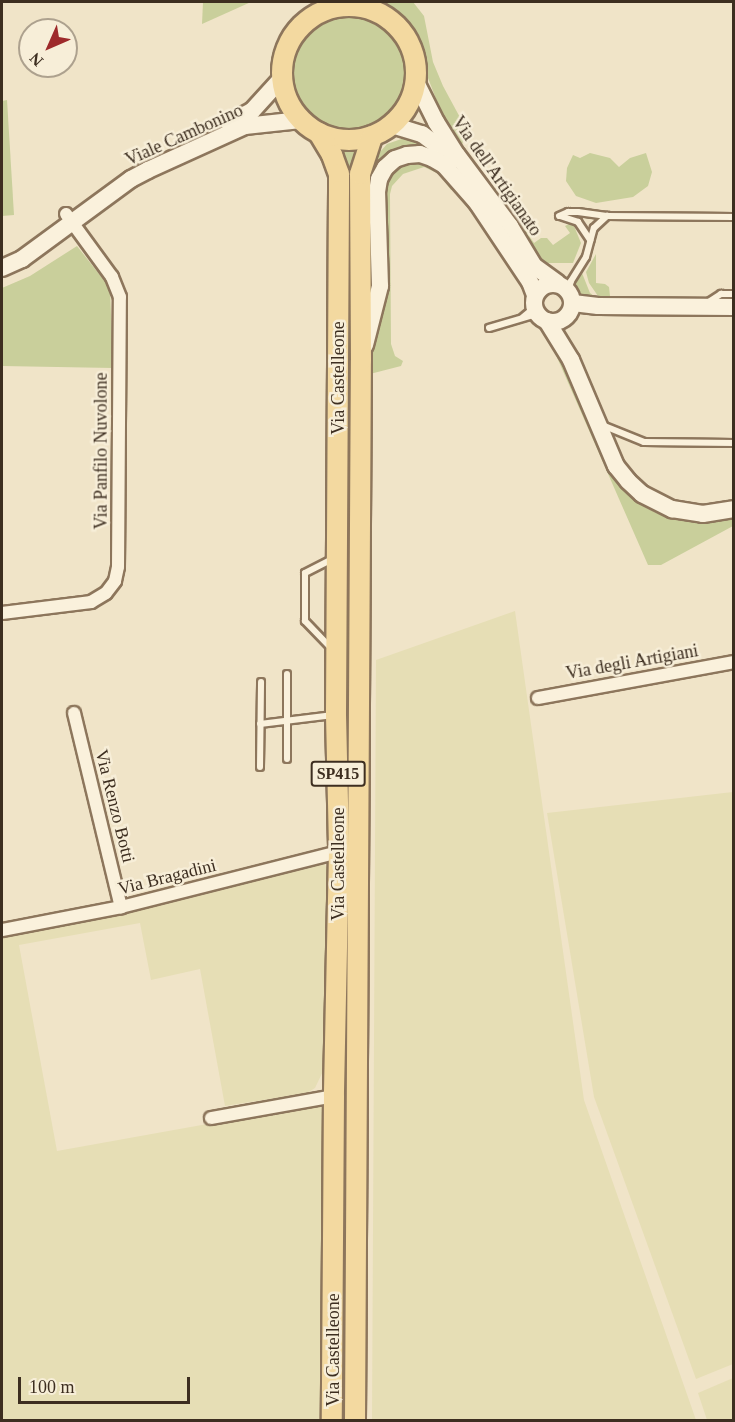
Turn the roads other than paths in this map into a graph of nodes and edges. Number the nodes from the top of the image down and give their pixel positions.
1 (368, 5) edge
2 (323, 7) edge
3 (282, 78) junction
4 (416, 82) junction
5 (301, 120) junction
6 (392, 125) junction
7 (319, 133) junction
8 (372, 136) junction
9 (480, 206) junction
10 (607, 216) junction
11 (734, 217) edge
12 (69, 218) junction
13 (590, 240) junction
14 (2, 257) edge
15 (2, 268) edge
16 (734, 294) edge
17 (567, 301) junction
18 (703, 307) junction
19 (734, 307) edge
20 (538, 310) junction
21 (489, 328) dead end
22 (361, 360) junction
23 (571, 360) junction
24 (598, 423) junction
25 (734, 443) edge
26 (734, 510) edge
27 (338, 557) junction
28 (2, 613) edge
29 (337, 654) junction
30 (734, 662) edge
31 (287, 674) dead end
32 (261, 682) dead end
33 (538, 698) dead end
34 (74, 713) dead end
35 (336, 715) junction
36 (287, 721) junction
37 (260, 724) junction
38 (286, 759) dead end
39 (260, 767) dead end
40 (339, 852) junction
41 (121, 907) junction
42 (2, 930) edge
43 (334, 1096) junction
44 (211, 1118) dead end
45 (332, 1420) edge
46 (355, 1420) edge

1 - 2 main road, SP415
1 - 4 main road, SP415
2 - 3 main road, SP415
3 - 5 main road, SP415
3 - 12 street, Viale Cambonino
4 - 6 main road, SP415
4 - 17 street, Via dell'Artigianato
5 - 7 main road, SP415
5 - 12 street, Viale Cambonino
6 - 8 main road, SP415
6 - 9 street
7 - 8 main road, SP415
7 - 27 main road, Via Castelleone / SP415
8 - 22 main road, Via Castelleone / SP415
9 - 20 street
9 - 22 street
10 - 11 lane
10 - 13 lane
10 - 13 lane
12 - 14 street, Viale Cambonino
12 - 15 street, Viale Cambonino
12 - 28 street, Via Panfilo Nuvolone
13 - 17 lane
16 - 18 lane
17 - 18 street
17 - 20 street
17 - 20 street
17 - 23 street
18 - 19 street
20 - 21 lane
20 - 23 street
22 - 46 main road, Via Castelleone / SP415
23 - 24 street
24 - 25 lane
24 - 26 street
27 - 29 main road, Via Castelleone / SP415
27 - 29 lane
29 - 35 main road, Via Castelleone / SP415
30 - 33 street, Via degli Artigiani
31 - 36 lane
32 - 37 lane
34 - 41 street, Via Renzo Botti
35 - 36 lane
35 - 40 main road, Via Castelleone / SP415
36 - 37 lane
36 - 38 lane
37 - 39 lane
40 - 41 street, Via Bragadini
40 - 43 main road, Via Castelleone / SP415
41 - 42 street, Via Bragadini
43 - 44 street
43 - 45 main road, Via Castelleone / SP415

